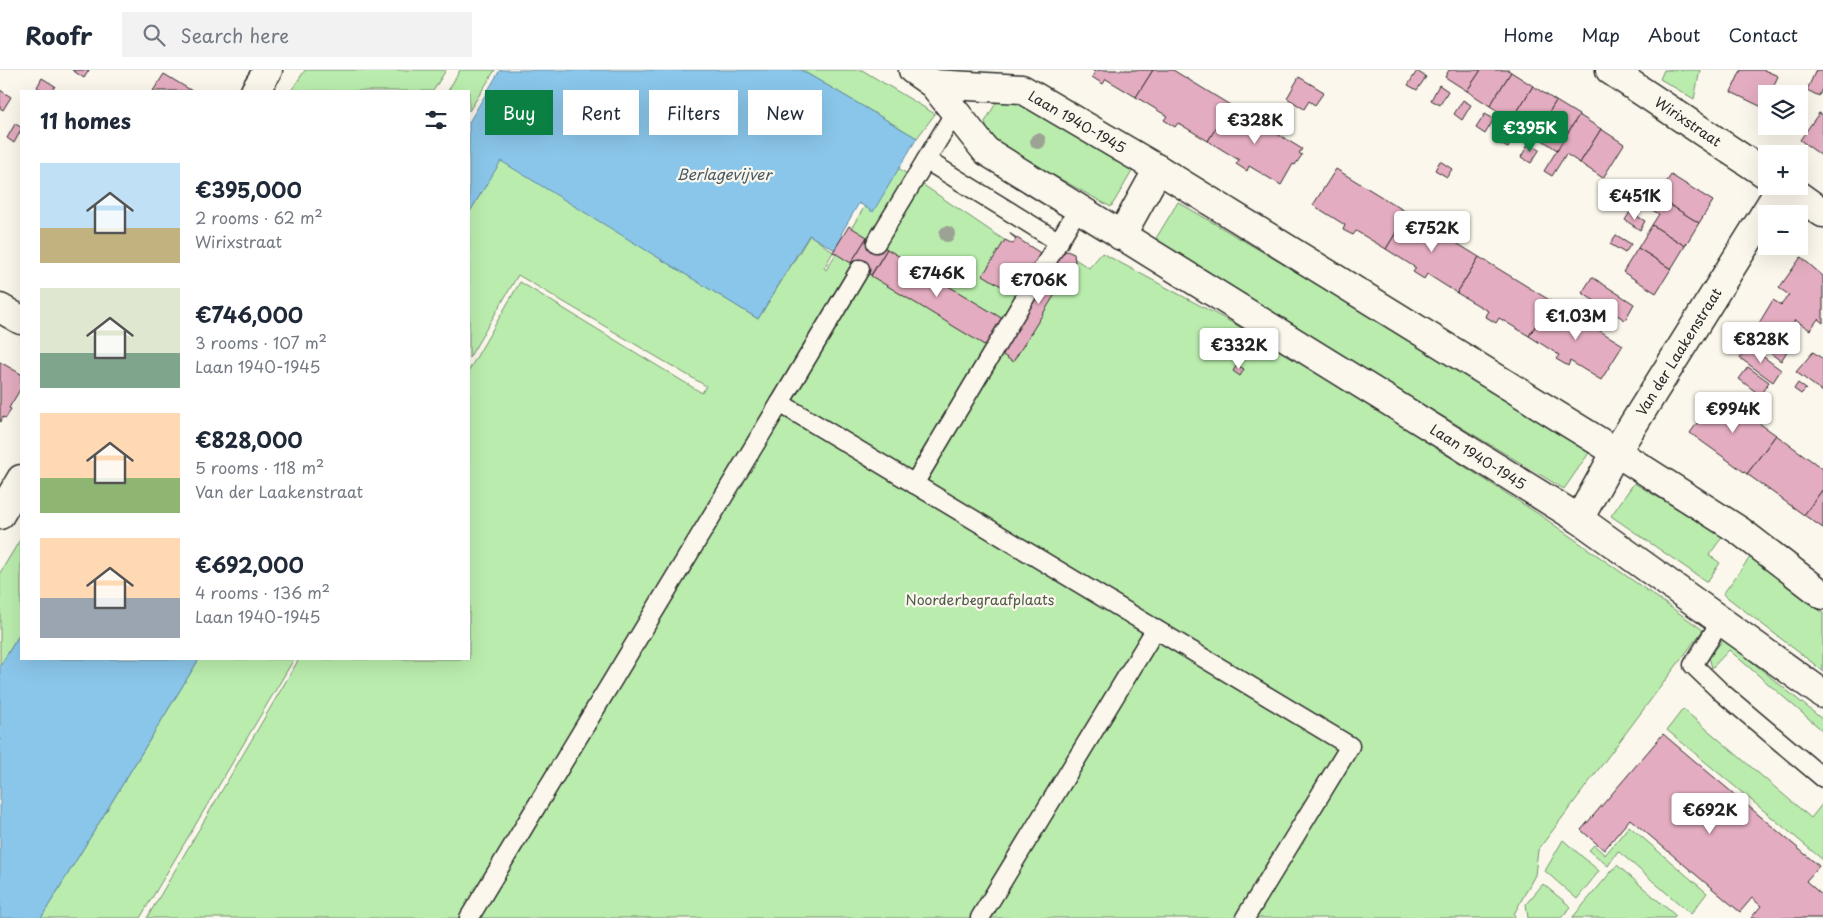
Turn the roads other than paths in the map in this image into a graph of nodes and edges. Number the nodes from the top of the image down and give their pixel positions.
1 (1610, 70) edge
2 (923, 77) edge
3 (955, 112) junction
4 (926, 160) junction
5 (1158, 169) junction
6 (1758, 169) edge
7 (1778, 195) edge
8 (1797, 195) edge
9 (1078, 209) junction
10 (1823, 213) edge
11 (1121, 236) junction
12 (1059, 242) junction
13 (876, 243) dead end
14 (860, 269) dead end
15 (0, 308) edge
16 (20, 319) edge
17 (780, 403) junction
18 (1616, 452) junction
19 (20, 481) edge
20 (914, 484) junction
21 (0, 515) edge
22 (1579, 519) junction
23 (1823, 595) edge
24 (1721, 621) junction
25 (1155, 630) junction
26 (1823, 694) edge
27 (1823, 778) edge
28 (469, 918) edge
29 (980, 918) edge
30 (1245, 918) edge

1 - 6 street, Wirixstraat
2 - 3 street, Laan 1940-1945
2 - 5 street, Laan 1940-1945
3 - 4 lane
3 - 9 street, Laan 1940-1945
4 - 12 lane
4 - 13 lane
5 - 11 street
5 - 18 street, Laan 1940-1945
7 - 18 street, Van der Laakenstraat
8 - 10 street
9 - 11 street, Laan 1940-1945
9 - 12 lane
11 - 22 street, Laan 1940-1945
12 - 20 lane
14 - 17 lane
15 - 16 street
17 - 20 lane
17 - 28 lane
18 - 22 street, Van der Laakenstraat
18 - 23 street, Laan 1940-1945
19 - 21 street
20 - 25 lane
22 - 24 street, Laan 1940-1945
24 - 26 street, Laan 1940-1945
24 - 27 lane
25 - 29 lane
25 - 30 lane

